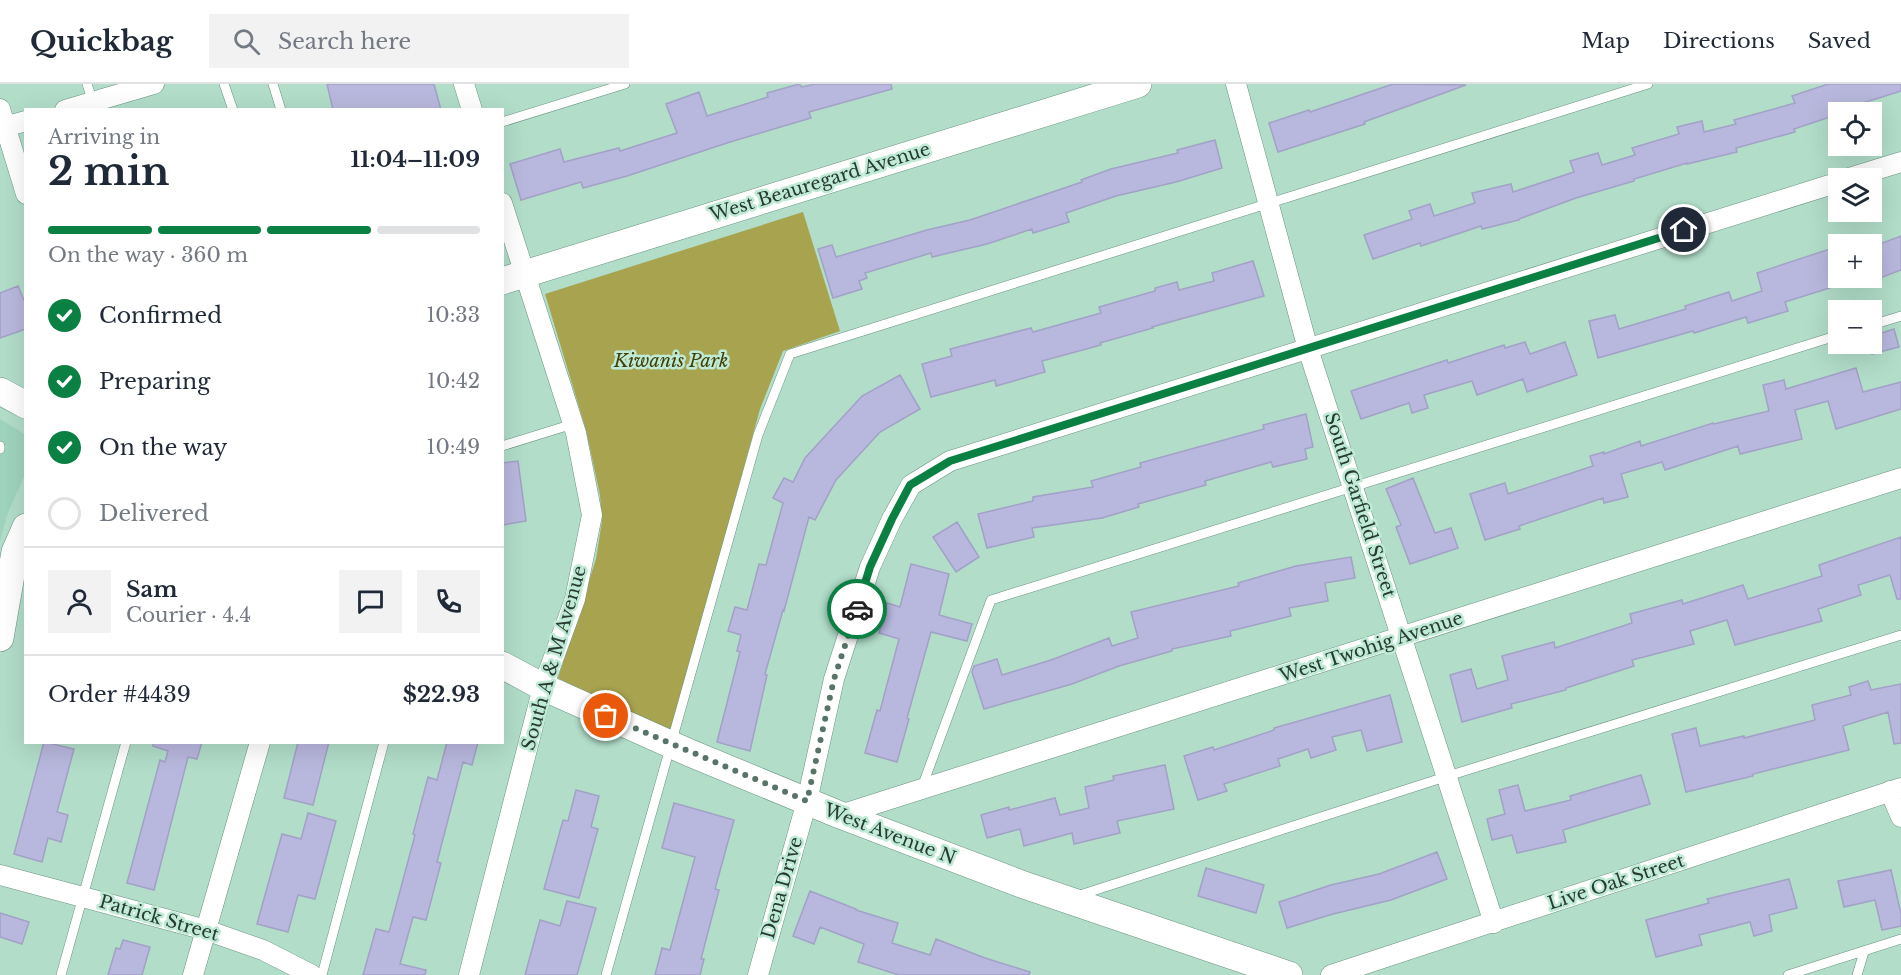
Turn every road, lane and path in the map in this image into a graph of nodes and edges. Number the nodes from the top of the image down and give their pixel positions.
1 (154, 84) edge
2 (224, 84) edge
3 (273, 84) edge
4 (464, 84) edge
5 (624, 84) edge
6 (1138, 84) edge
7 (1236, 84) edge
8 (1648, 84) edge
9 (134, 87) edge
10 (90, 93) edge
11 (68, 108) edge
12 (232, 108) edge
13 (280, 108) edge
14 (471, 108) edge
15 (2, 121) edge
16 (24, 121) edge
17 (504, 121) edge
18 (1901, 162) edge
19 (1882, 168) edge
20 (1828, 185) edge
21 (24, 188) edge
22 (1269, 203) junction
23 (504, 215) edge
24 (514, 277) edge
25 (1901, 316) edge
26 (1882, 322) edge
27 (1828, 338) edge
28 (1308, 349) junction
29 (0, 392) edge
30 (24, 404) edge
31 (573, 424) junction
32 (504, 445) edge
33 (1901, 478) edge
34 (1354, 487) junction
35 (24, 532) edge
36 (6, 567) edge
37 (3, 605) edge
38 (1901, 635) edge
39 (1403, 637) junction
40 (0, 638) edge
41 (504, 666) edge
42 (543, 687) junction
43 (125, 744) edge
44 (259, 744) edge
45 (383, 744) edge
46 (670, 744) junction
47 (1448, 776) junction
48 (921, 789) junction
49 (1895, 789) edge
50 (807, 801) junction
51 (840, 815) junction
52 (1901, 817) edge
53 (0, 875) edge
54 (83, 897) junction
55 (1066, 900) junction
56 (1494, 923) junction
57 (206, 930) junction
58 (1901, 939) edge
59 (1864, 952) junction
60 (61, 975) edge
61 (193, 975) edge
62 (312, 975) edge
63 (322, 975) edge
64 (469, 975) edge
65 (606, 975) edge
66 (759, 975) edge
67 (1289, 975) edge
68 (1331, 975) edge
69 (1788, 975) edge
70 (1857, 975) edge

1 - 9 street
2 - 12 lane
3 - 13 lane
4 - 14 street
5 - 17 lane
6 - 24 main road, West Beauregard Avenue
7 - 22 street, South Garfield Street
8 - 22 lane
9 - 10 street
10 - 11 street
15 - 16 street
15 - 21 street
18 - 19 street
20 - 28 street, Dena Drive
22 - 28 street, South Garfield Street
22 - 46 lane
23 - 24 street, South A & M Avenue
24 - 31 street, South A & M Avenue
25 - 26 lane
27 - 34 lane
28 - 34 street, South Garfield Street
28 - 50 street, Dena Drive
29 - 30 main road
31 - 32 lane
31 - 42 street, South A & M Avenue
33 - 39 street, West Twohig Avenue
34 - 39 street, South Garfield Street
34 - 48 lane
35 - 36 main road
36 - 37 main road
37 - 40 main road
38 - 47 lane
39 - 47 street, South Garfield Street
39 - 48 street, West Twohig Avenue
41 - 42 main road, West Avenue N
42 - 46 main road, West Avenue N
42 - 64 street, South A & M Avenue
43 - 54 lane
44 - 57 street
45 - 63 lane
46 - 50 main road, West Avenue N
46 - 65 lane
47 - 55 lane
47 - 56 street, South Garfield Street
48 - 51 street, West Twohig Avenue
49 - 52 street
49 - 56 street, Live Oak Street
50 - 51 main road, West Avenue N
50 - 66 street, Dena Drive
51 - 55 main road, West Avenue N
53 - 54 street, Patrick Street
54 - 57 street, Patrick Street
54 - 60 lane
55 - 67 main road, West Avenue N
56 - 68 street, Live Oak Street
57 - 61 street
57 - 62 street, Patrick Street
58 - 59 lane
59 - 69 lane
59 - 70 lane

